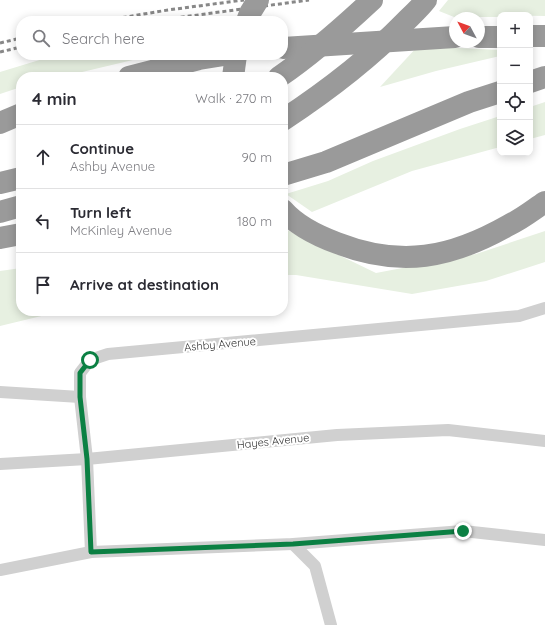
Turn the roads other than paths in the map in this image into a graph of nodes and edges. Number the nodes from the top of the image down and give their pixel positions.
1 (258, 0) edge
2 (372, 0) edge
3 (426, 0) edge
4 (249, 16) edge
5 (533, 36) edge
6 (545, 36) edge
7 (449, 37) edge
8 (485, 37) edge
9 (497, 37) edge
10 (288, 48) edge
11 (195, 60) edge
12 (235, 60) edge
13 (148, 72) edge
14 (233, 72) edge
15 (287, 72) edge
16 (545, 77) edge
17 (533, 81) edge
18 (497, 93) edge
19 (16, 116) edge
20 (288, 117) edge
21 (0, 123) edge
22 (288, 173) edge
23 (16, 179) edge
24 (0, 183) edge
25 (545, 202) edge
26 (16, 207) edge
27 (0, 212) edge
28 (288, 214) edge
29 (16, 235) edge
30 (0, 238) edge
31 (545, 308) edge
32 (0, 392) edge
33 (80, 397) junction
34 (545, 441) edge
35 (87, 459) junction
36 (0, 464) edge
37 (545, 540) edge
38 (293, 544) junction
39 (91, 552) junction
40 (0, 570) edge
41 (331, 625) edge

1 - 4 highway, bridge
2 - 15 highway, bridge
3 - 20 highway, bridge
5 - 6 highway
7 - 10 highway
8 - 9 highway
11 - 13 highway
12 - 14 highway
16 - 17 highway
18 - 22 highway
19 - 21 highway
23 - 24 highway
25 - 28 highway
26 - 27 highway
29 - 30 highway
31 - 33 street, Ashby Avenue
32 - 33 street
33 - 35 street, Ashby Avenue
34 - 35 street, Hayes Avenue
35 - 36 street, Hayes Avenue
35 - 39 street, Ashby Avenue
37 - 38 street
38 - 39 street
38 - 41 street
39 - 40 street

